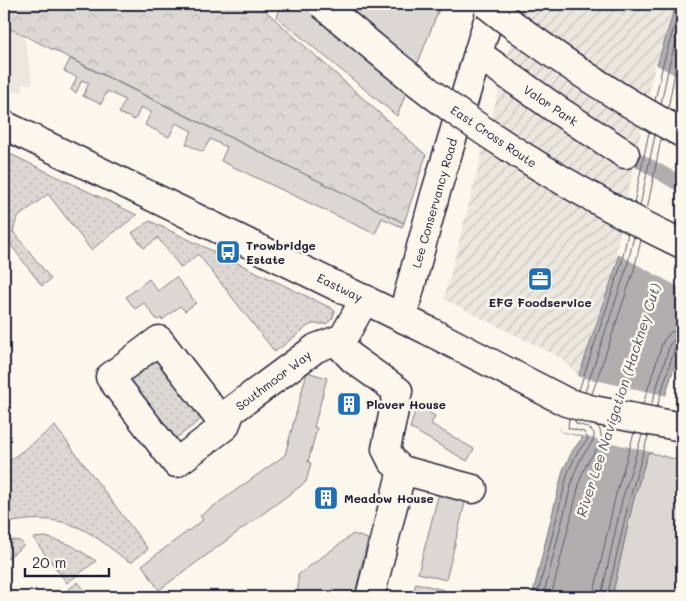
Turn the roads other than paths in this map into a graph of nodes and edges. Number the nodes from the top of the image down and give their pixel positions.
1 (322, 4) edge
2 (486, 4) edge
3 (493, 4) edge
4 (478, 54) junction
5 (4, 125) edge
6 (682, 133) edge
7 (625, 154) dead end
8 (682, 244) edge
9 (365, 299) junction
10 (402, 318) junction
11 (336, 341) junction
12 (225, 426) dead end
13 (682, 426) edge
14 (402, 470) junction
15 (472, 489) dead end
16 (370, 597) edge

1 - 8 main road, East Cross Route, bridge
2 - 6 main road, bridge
3 - 4 main road, Lee Conservancy Road
4 - 7 main road, Valor Park
4 - 10 main road, Lee Conservancy Road
5 - 9 main road, Eastway
9 - 10 main road, Eastway
9 - 11 main road, Southmoor Way
10 - 13 main road, Eastway
11 - 12 main road, Southmoor Way
11 - 14 main road
14 - 15 main road
14 - 16 main road

